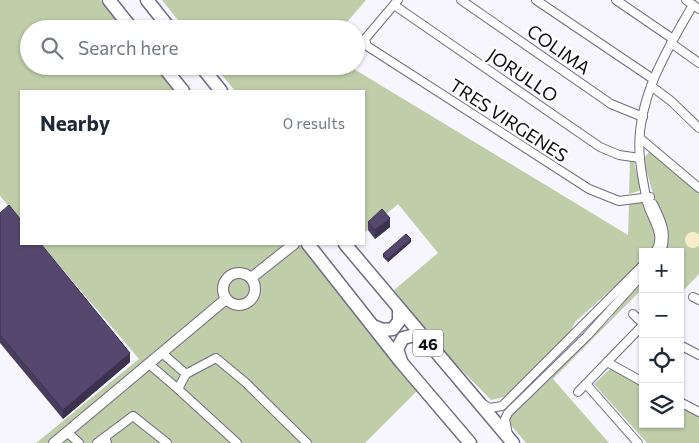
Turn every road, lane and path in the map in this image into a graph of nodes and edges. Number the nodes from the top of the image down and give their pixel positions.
1 (109, 0) edge
2 (461, 0) edge
3 (536, 0) edge
4 (616, 0) edge
5 (149, 2) edge
6 (396, 3) edge
7 (692, 5) edge
8 (125, 20) edge
9 (163, 20) edge
10 (672, 41) junction
11 (699, 63) edge
12 (170, 75) edge
13 (208, 75) edge
14 (652, 83) junction
15 (182, 90) edge
16 (220, 90) edge
17 (643, 117) junction
18 (699, 128) edge
19 (641, 139) junction
20 (640, 158) junction
21 (698, 186) edge
22 (647, 195) junction
23 (293, 245) edge
24 (309, 245) edge
25 (346, 245) edge
26 (656, 248) edge
27 (662, 248) edge
28 (639, 269) edge
29 (251, 278) junction
30 (639, 278) edge
31 (611, 296) junction
32 (226, 299) junction
33 (618, 301) junction
34 (399, 310) junction
35 (633, 314) dead end
36 (639, 321) edge
37 (373, 326) junction
38 (639, 329) edge
39 (572, 335) junction
40 (426, 341) junction
41 (578, 342) junction
42 (684, 347) edge
43 (162, 353) junction
44 (699, 355) edge
45 (401, 362) junction
46 (607, 362) junction
47 (149, 364) junction
48 (186, 374) junction
49 (639, 380) edge
50 (586, 384) junction
51 (178, 389) junction
52 (578, 392) dead end
53 (472, 396) junction
54 (684, 404) edge
55 (699, 412) edge
56 (67, 432) junction
57 (106, 440) edge
58 (511, 441) edge
59 (54, 443) edge
60 (79, 443) edge
61 (97, 443) edge
62 (167, 443) edge
63 (237, 443) edge
64 (307, 443) edge
65 (470, 443) edge
66 (638, 443) edge

1 - 8 main road
2 - 17 street, COLIMA
3 - 14 street
4 - 10 street
5 - 9 main road
6 - 20 street, JORULLO
6 - 22 street, TRES VIRGENES
7 - 10 street
10 - 11 street
10 - 14 street
12 - 15 main road
13 - 16 main road
14 - 17 street
14 - 18 street
17 - 19 street
19 - 20 street
19 - 21 street
20 - 22 street
22 - 26 street
22 - 27 street
23 - 29 street
24 - 37 main road, 46
25 - 34 main road, 46
28 - 31 street
29 - 32 street
29 - 32 street
30 - 33 street
31 - 33 street
31 - 39 street
32 - 43 street
33 - 41 street
34 - 37 main road
34 - 40 main road, 46
35 - 36 street
37 - 45 main road, 46
38 - 46 street
39 - 41 street
39 - 53 street
40 - 45 main road
40 - 53 main road, 46
41 - 58 street
42 - 44 street
43 - 47 street
43 - 48 street
45 - 65 main road, 46
46 - 49 street
46 - 50 street
47 - 51 street
47 - 56 street
48 - 51 street
48 - 64 street
50 - 52 street
50 - 66 street
51 - 63 street
53 - 58 main road, 46
54 - 55 street
56 - 59 street
56 - 60 street
57 - 61 street
57 - 62 street

